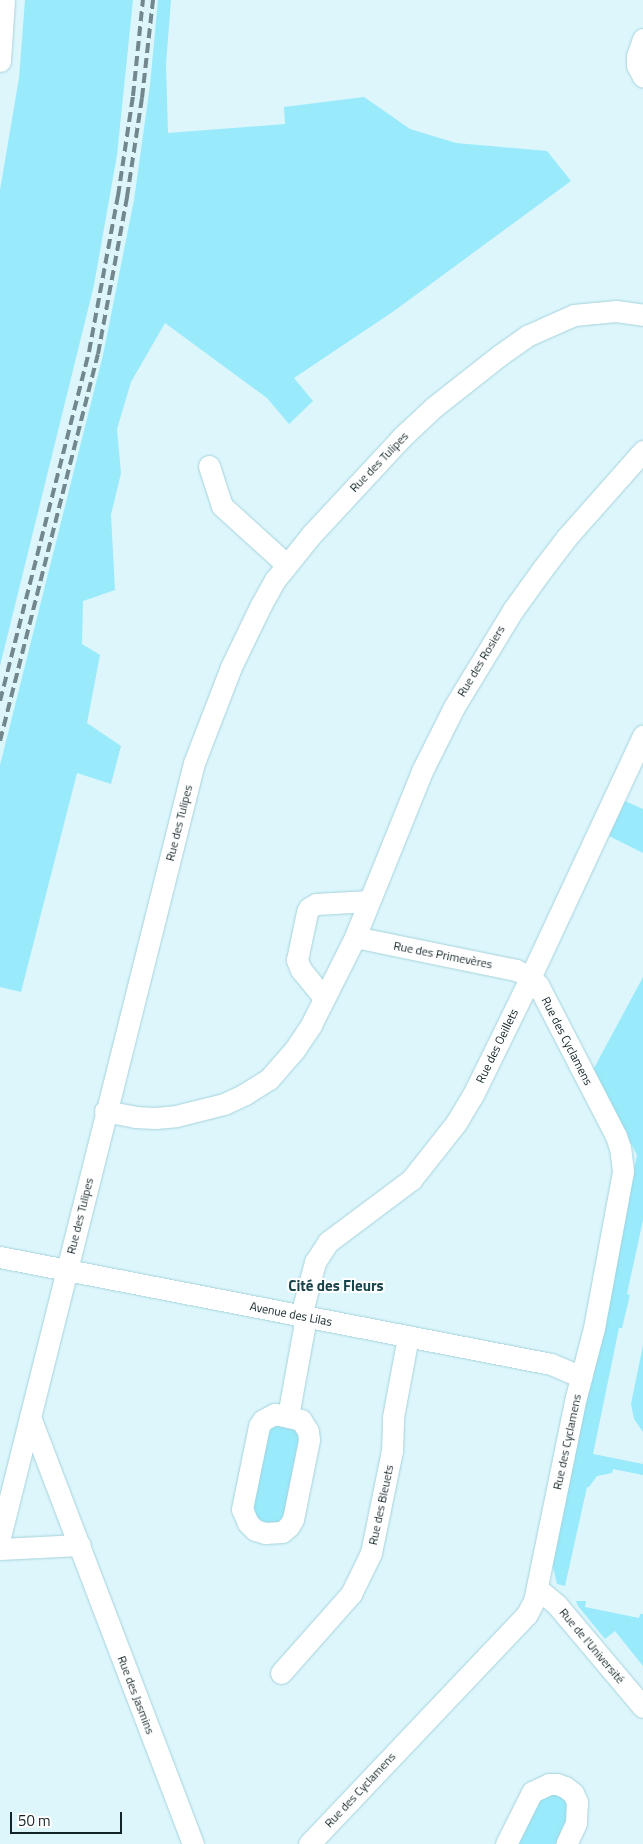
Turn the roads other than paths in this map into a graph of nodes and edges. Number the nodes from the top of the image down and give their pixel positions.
1 (4, 0) edge
2 (643, 39) edge
3 (0, 60) edge
4 (643, 78) edge
5 (643, 315) edge
6 (643, 451) edge
7 (208, 466) dead end
8 (286, 564) junction
9 (643, 736) edge
10 (370, 901) junction
11 (355, 938) junction
12 (530, 977) junction
13 (324, 998) junction
14 (105, 1111) junction
15 (0, 1257) edge
16 (67, 1270) junction
17 (304, 1316) junction
18 (408, 1337) junction
19 (581, 1377) junction
20 (288, 1416) junction
21 (30, 1417) junction
22 (0, 1536) edge
23 (80, 1545) junction
24 (0, 1549) edge
25 (538, 1590) junction
26 (281, 1673) dead end
27 (643, 1706) edge
28 (193, 1844) edge
29 (309, 1844) edge
30 (506, 1844) edge
31 (566, 1844) edge

1 - 3 street
2 - 4 street
5 - 8 street, Rue des Tulipes
6 - 10 street, Rue des Rosiers
7 - 8 street
8 - 14 street, Rue des Tulipes
9 - 12 street, Rue des Oeillets
10 - 11 street, Rue des Rosiers
10 - 13 street
11 - 12 street, Rue des Primevères
11 - 13 street, Rue des Rosiers
12 - 17 street, Rue des Oeillets
12 - 19 street, Rue des Cyclamens
13 - 14 street, Rue des Rosiers
14 - 16 street, Rue des Tulipes
15 - 16 street, Avenue des Lilas
16 - 17 street, Avenue des Lilas
16 - 21 street, Rue des Tulipes
17 - 18 street, Avenue des Lilas
17 - 20 street, Rue des Oeillets
18 - 19 street, Avenue des Lilas
18 - 26 street, Rue des Bleuets
19 - 25 street, Rue des Cyclamens
20 - 20 street
21 - 22 street, Rue des Tulipes
21 - 23 street, Rue des Jasmins
23 - 24 street
23 - 28 street, Rue des Jasmins
25 - 27 street, Rue de l'Université
25 - 29 street, Rue des Cyclamens
30 - 31 street

